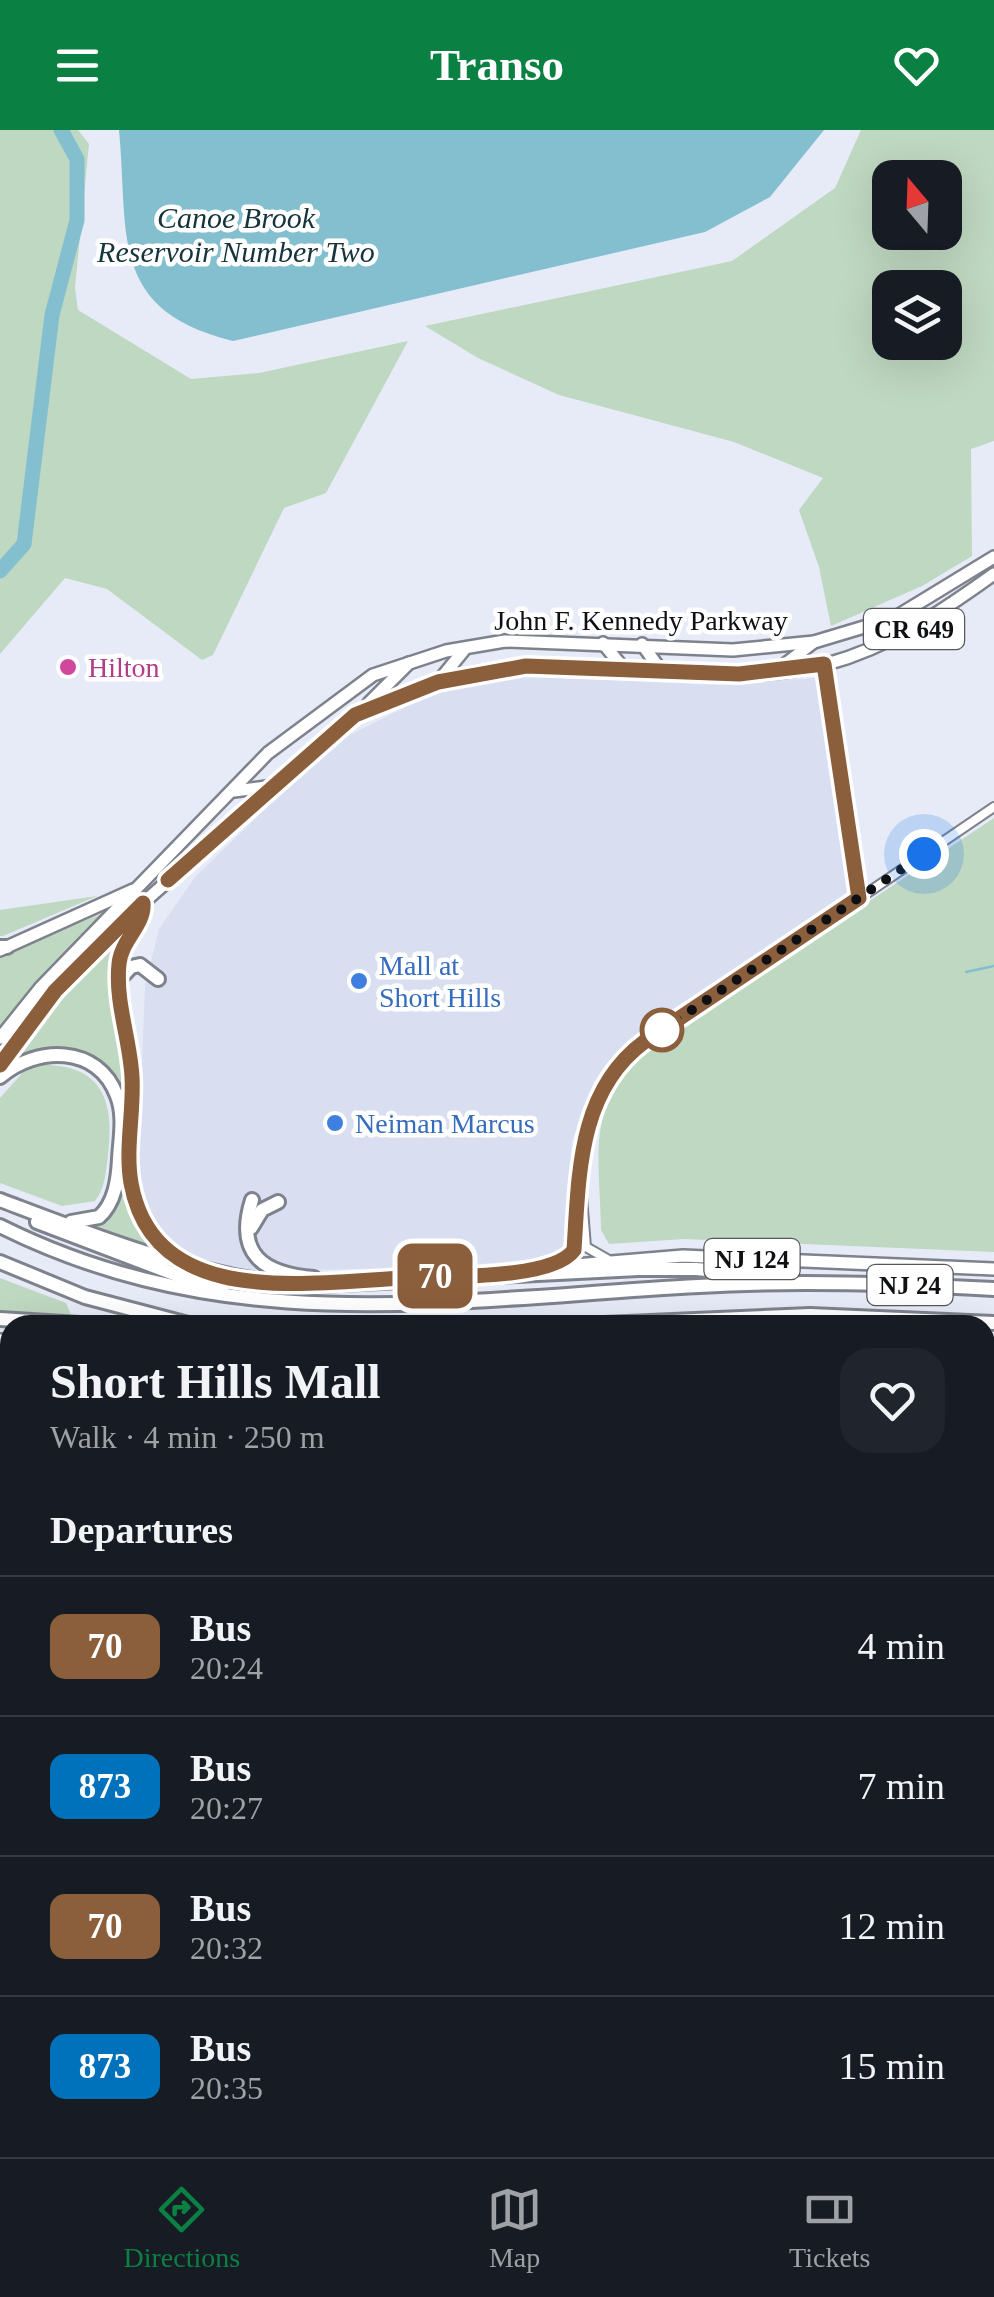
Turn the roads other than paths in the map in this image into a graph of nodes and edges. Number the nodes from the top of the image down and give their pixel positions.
1 (994, 558) edge
2 (994, 574) edge
3 (843, 636) junction
4 (814, 642) junction
5 (603, 643) junction
6 (642, 644) junction
7 (468, 648) junction
8 (411, 662) junction
9 (824, 664) junction
10 (624, 669) junction
11 (662, 672) junction
12 (772, 673) junction
13 (438, 682) junction
14 (355, 715) junction
15 (277, 784) junction
16 (234, 791) junction
17 (994, 807) edge
18 (216, 809) junction
19 (244, 814) junction
20 (142, 886) junction
21 (859, 898) junction
22 (143, 903) junction
23 (2, 948) edge
24 (120, 979) junction
25 (158, 979) dead end
26 (0, 1038) edge
27 (0, 1065) edge
28 (0, 1077) edge
29 (581, 1184) junction
30 (252, 1200) dead end
31 (0, 1201) edge
32 (278, 1202) dead end
33 (56, 1221) junction
34 (0, 1226) edge
35 (250, 1245) junction
36 (607, 1259) junction
37 (0, 1262) edge
38 (552, 1265) junction
39 (194, 1269) junction
40 (994, 1269) edge
41 (494, 1274) junction
42 (341, 1281) junction
43 (825, 1284) junction
44 (994, 1289) edge
45 (245, 1301) junction
46 (153, 1315) edge

1 - 3 main road, John F. Kennedy Parkway / CR 649
2 - 9 main road, John F. Kennedy Parkway / CR 649
3 - 4 main road, John F. Kennedy Parkway / CR 649
3 - 9 main road
4 - 6 main road, John F. Kennedy Parkway / CR 649
4 - 12 main road
5 - 6 main road, John F. Kennedy Parkway / CR 649
5 - 7 main road, John F. Kennedy Parkway / CR 649
5 - 10 main road
6 - 11 main road
7 - 8 main road, John F. Kennedy Parkway / CR 649
7 - 13 main road
8 - 14 main road
8 - 16 main road, John F. Kennedy Parkway / CR 649
9 - 12 main road, John F. Kennedy Parkway / CR 649
9 - 21 street
10 - 11 main road, John F. Kennedy Parkway / CR 649
10 - 13 main road, John F. Kennedy Parkway / CR 649
11 - 12 main road, John F. Kennedy Parkway / CR 649
13 - 14 main road, John F. Kennedy Parkway / CR 649
14 - 15 main road, John F. Kennedy Parkway / CR 649
15 - 16 main road
15 - 19 main road, John F. Kennedy Parkway / CR 649
16 - 18 main road, John F. Kennedy Parkway / CR 649
17 - 21 street
18 - 19 main road
18 - 20 main road, John F. Kennedy Parkway / CR 649
19 - 22 main road, John F. Kennedy Parkway / CR 649
20 - 23 main road
20 - 26 main road, John F. Kennedy Parkway / CR 649
21 - 29 street
22 - 24 highway
22 - 27 main road, John F. Kennedy Parkway / CR 649
24 - 25 highway
24 - 39 highway
28 - 33 highway
29 - 36 street
29 - 38 street
30 - 35 highway
31 - 33 highway, NJ 124
31 - 45 highway
32 - 35 highway
33 - 39 highway, NJ 124
34 - 45 highway, NJ 24
35 - 42 highway
36 - 38 main road, NJ 124
36 - 40 main road, NJ 124
37 - 46 highway
38 - 41 main road, NJ 124
39 - 42 highway, NJ 124
41 - 42 highway, NJ 124
41 - 43 highway
43 - 44 highway, NJ 24
43 - 45 highway, NJ 24

